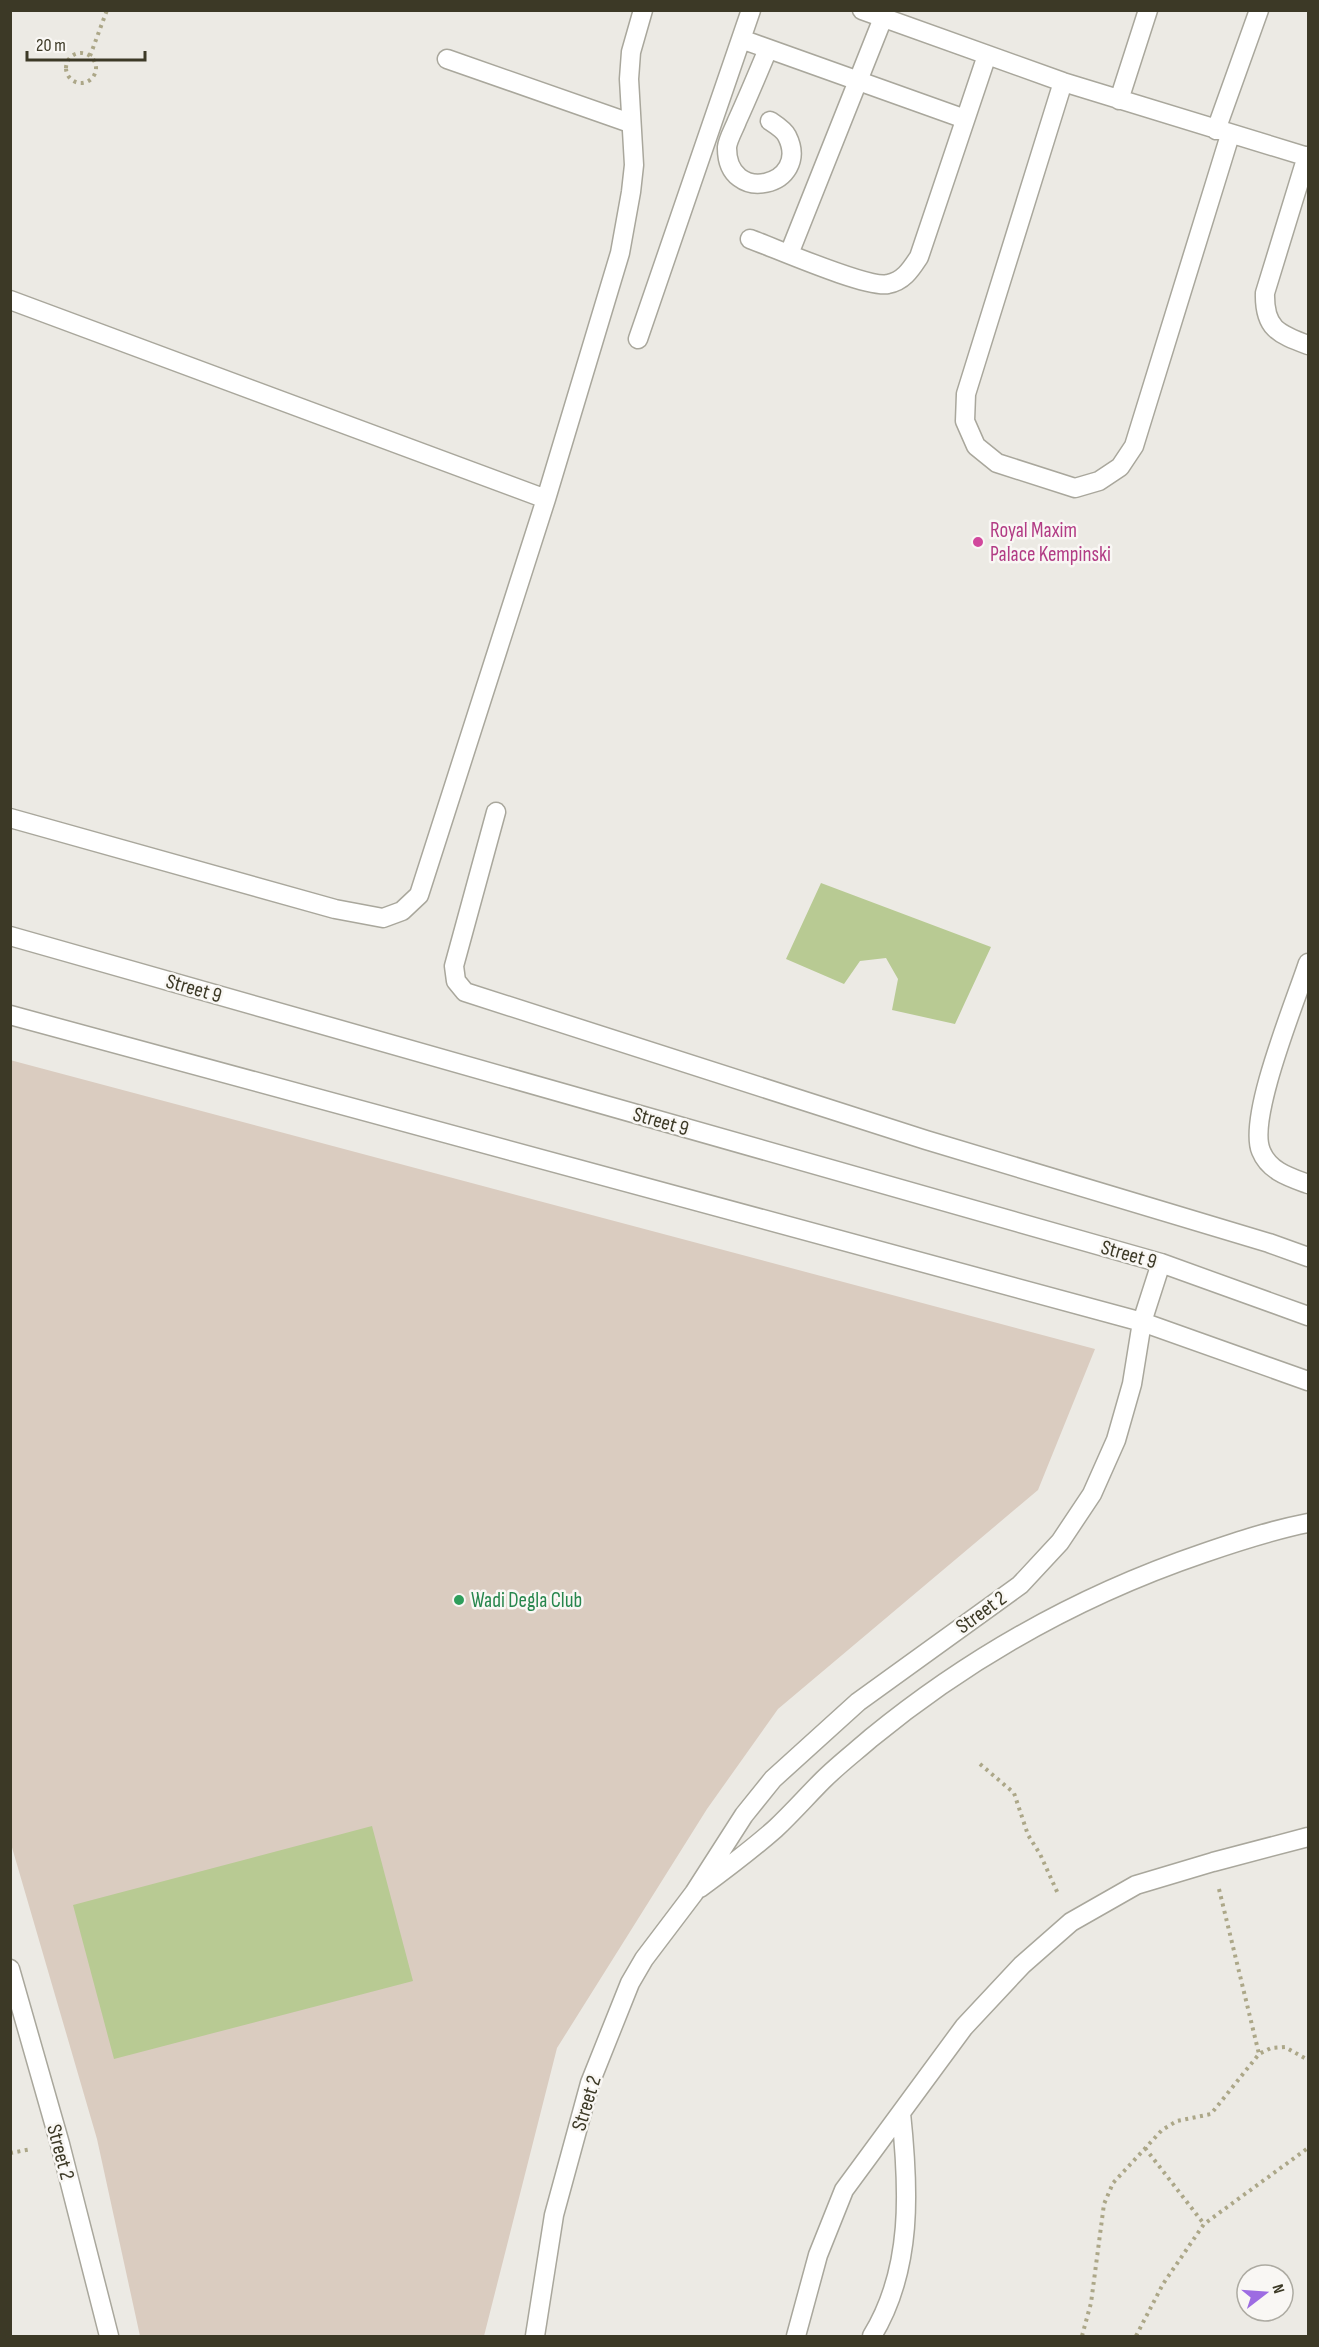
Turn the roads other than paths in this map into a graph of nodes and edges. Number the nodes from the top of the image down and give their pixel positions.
1 (643, 10) edge
2 (751, 10) edge
3 (862, 10) edge
4 (1148, 10) edge
5 (1259, 10) edge
6 (883, 18) junction
7 (741, 39) junction
8 (768, 49) junction
9 (987, 55) junction
10 (447, 59) dead end
11 (858, 81) junction
12 (1063, 82) junction
13 (1119, 100) junction
14 (965, 119) junction
15 (770, 121) dead end
16 (630, 123) junction
17 (1223, 132) junction
18 (1308, 157) edge
19 (750, 239) dead end
20 (789, 254) junction
21 (10, 300) edge
22 (638, 339) dead end
23 (1308, 345) edge
24 (546, 499) junction
25 (496, 812) dead end
26 (10, 819) edge
27 (10, 936) edge
28 (1308, 963) edge
29 (10, 1015) edge
30 (1308, 1184) edge
31 (1308, 1257) edge
32 (1161, 1263) junction
33 (1308, 1316) edge
34 (1142, 1322) junction
35 (1308, 1381) edge
36 (1308, 1523) edge
37 (1308, 1837) edge
38 (694, 1893) junction
39 (10, 1969) edge
40 (902, 2114) junction
41 (109, 2337) edge
42 (535, 2337) edge
43 (796, 2337) edge
44 (872, 2337) edge

1 - 16 street
2 - 7 street
3 - 6 street
4 - 13 street
5 - 17 street
6 - 9 street
6 - 11 street
7 - 8 street
7 - 22 street
8 - 11 street
8 - 15 street
9 - 12 street
9 - 14 street
10 - 16 street
11 - 14 street
11 - 20 street
12 - 13 street
12 - 17 street
13 - 17 street
14 - 20 street
16 - 24 street
17 - 18 street
18 - 23 street
19 - 20 street
21 - 24 street
24 - 26 street
25 - 31 street
27 - 32 street, Street 9
28 - 30 street
29 - 34 street
32 - 33 street, Street 9
32 - 34 street, Street 2
34 - 35 street
34 - 38 street, Street 2
36 - 38 street, Street 2
37 - 40 street
38 - 42 street, Street 2
39 - 41 street, Street 2
40 - 43 street
40 - 44 street

